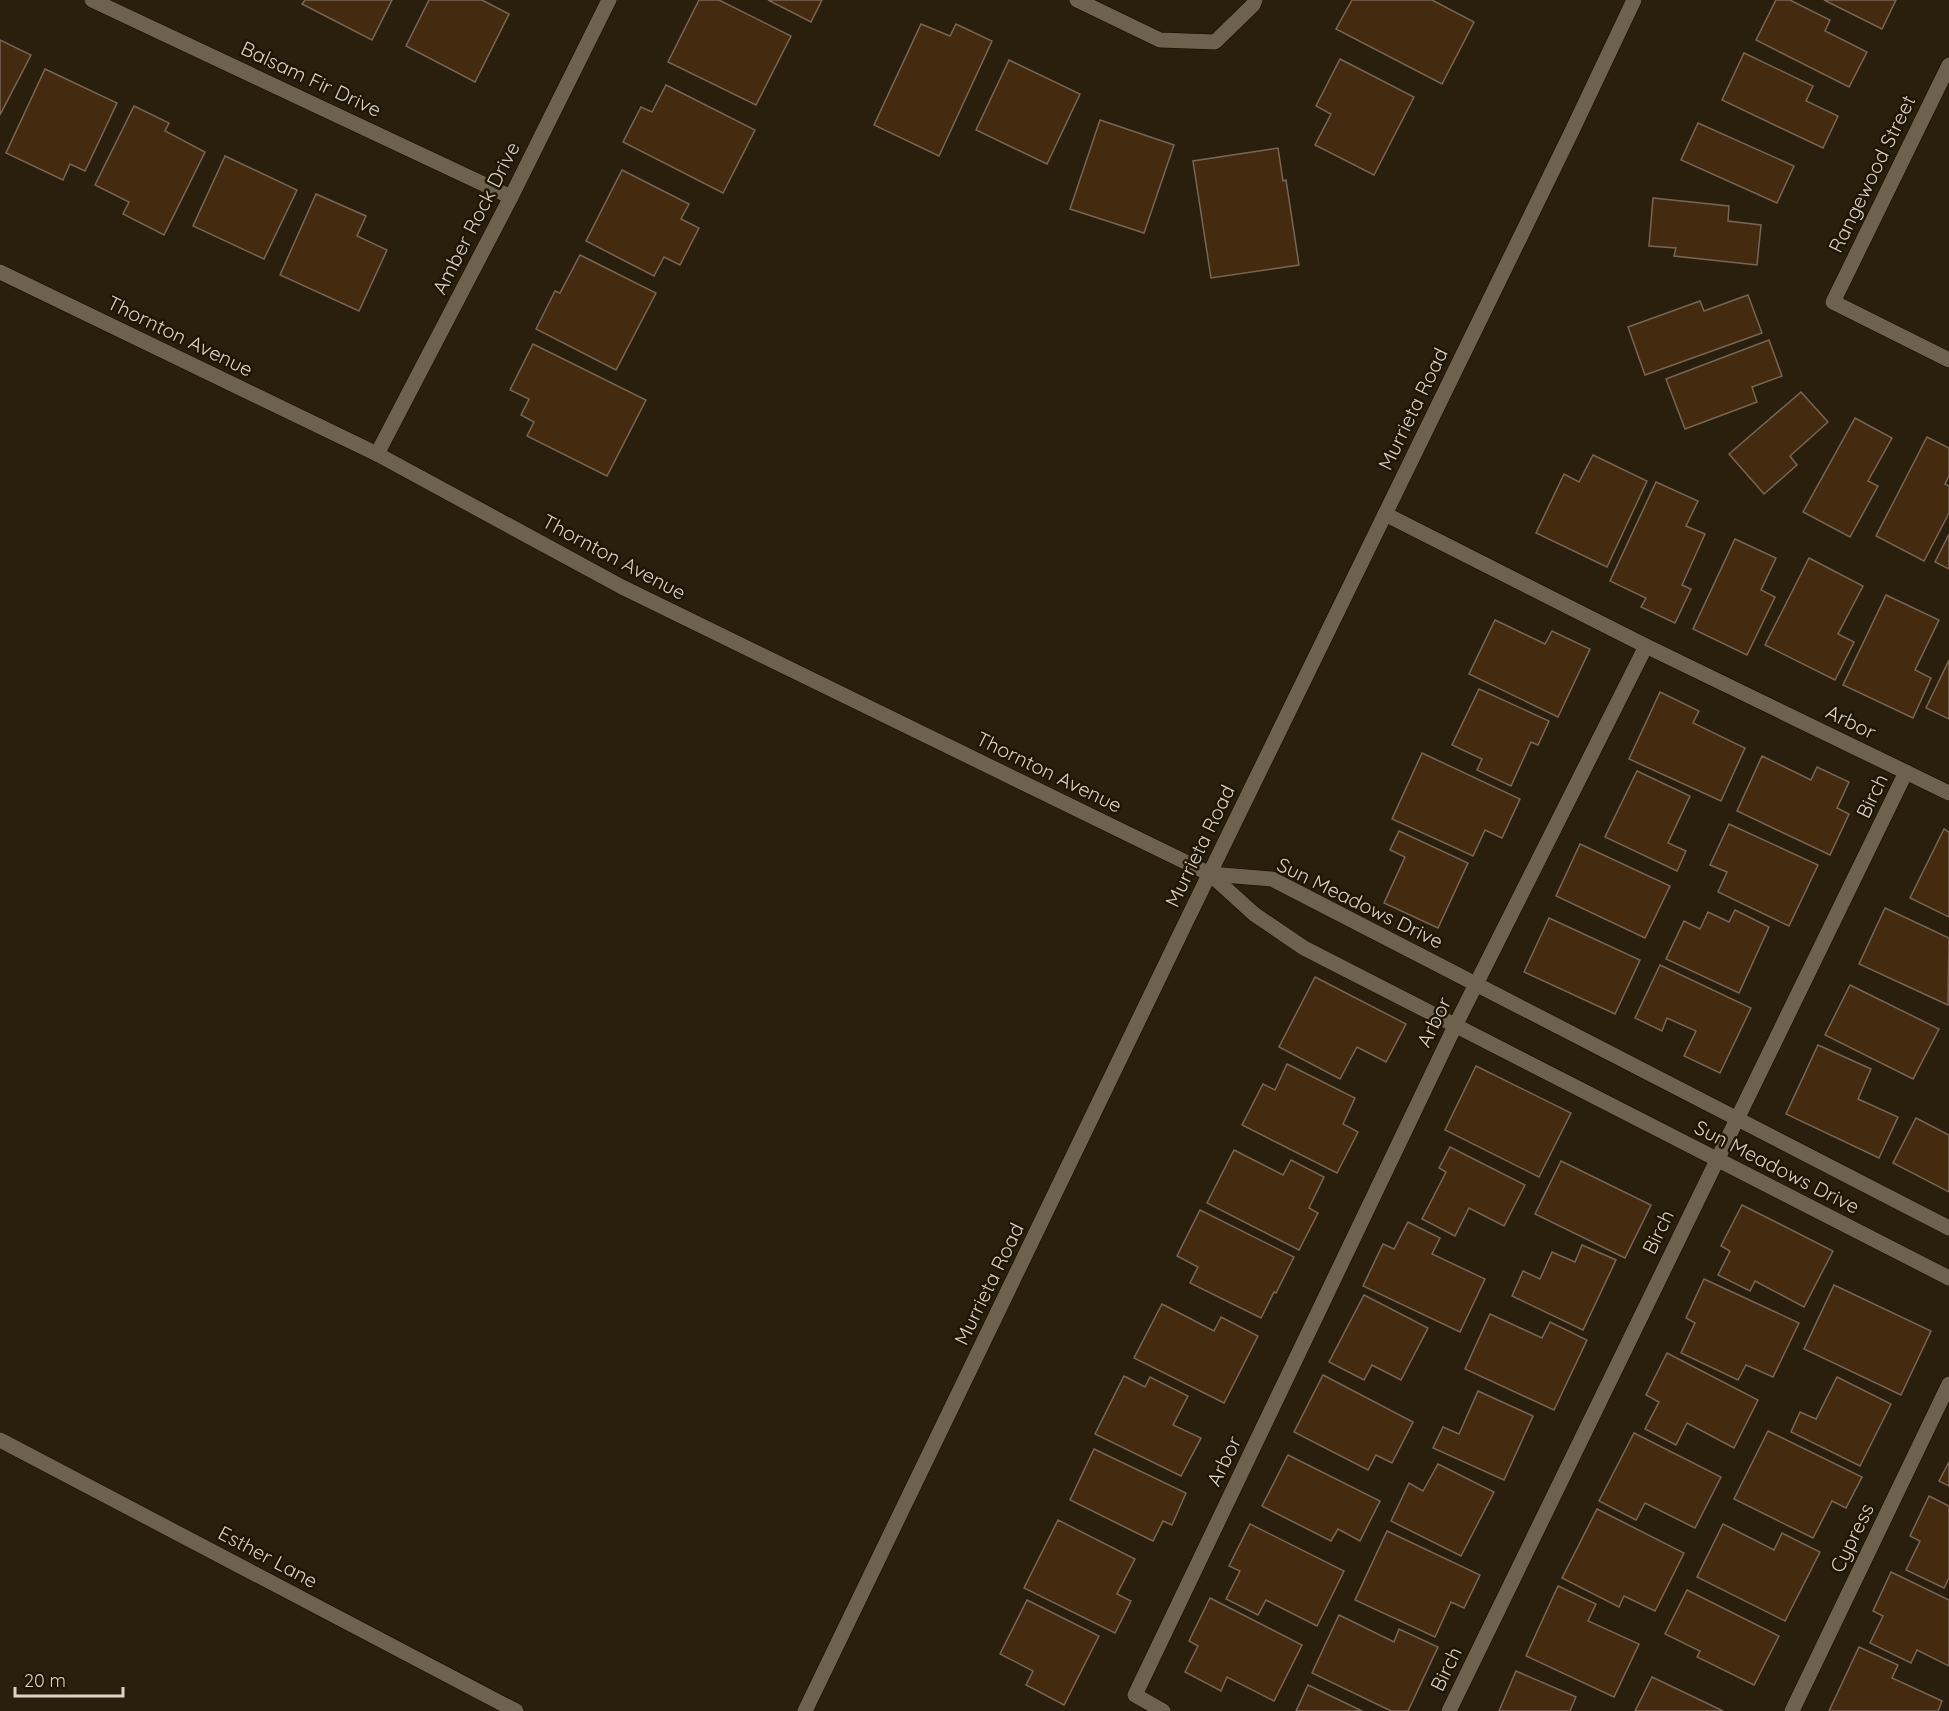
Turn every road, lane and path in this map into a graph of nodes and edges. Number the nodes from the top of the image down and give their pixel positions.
1 (92, 0) edge
2 (609, 0) edge
3 (1077, 0) edge
4 (1255, 0) edge
5 (1634, 0) edge
6 (1949, 65) edge
7 (511, 197) junction
8 (0, 272) edge
9 (1949, 360) edge
10 (377, 454) junction
11 (1385, 514) junction
12 (1646, 646) junction
13 (1906, 772) junction
14 (1949, 793) edge
15 (1210, 874) junction
16 (1476, 984) junction
17 (1455, 1026) junction
18 (1737, 1118) junction
19 (1716, 1160) junction
20 (1949, 1228) edge
21 (1949, 1278) edge
22 (1949, 1384) edge
23 (0, 1440) edge
24 (516, 1711) edge
25 (805, 1711) edge
26 (1163, 1711) edge
27 (1449, 1711) edge
28 (1792, 1711) edge

1 - 7 street, Balsam Fir Drive
2 - 7 street, Amber Rock Drive
3 - 4 street
5 - 11 street, Murrieta Road
6 - 9 street, Rangewood Street
7 - 10 street, Amber Rock Drive
8 - 10 street, Thornton Avenue
10 - 15 street, Thornton Avenue
11 - 12 street
11 - 15 street, Murrieta Road
12 - 13 street, Arbor
12 - 16 street, Arbor
13 - 14 street, Arbor
13 - 18 street, Birch
15 - 16 street, Sun Meadows Drive
15 - 17 street, Sun Meadows Drive
15 - 25 street, Murrieta Road
16 - 17 street, Arbor
16 - 18 street, Sun Meadows Drive
17 - 19 street, Sun Meadows Drive
17 - 26 street, Arbor
18 - 19 street, Birch
18 - 20 street, Sun Meadows Drive
19 - 21 street, Sun Meadows Drive
19 - 27 street, Birch
22 - 28 street, Cypress
23 - 24 street, Esther Lane

